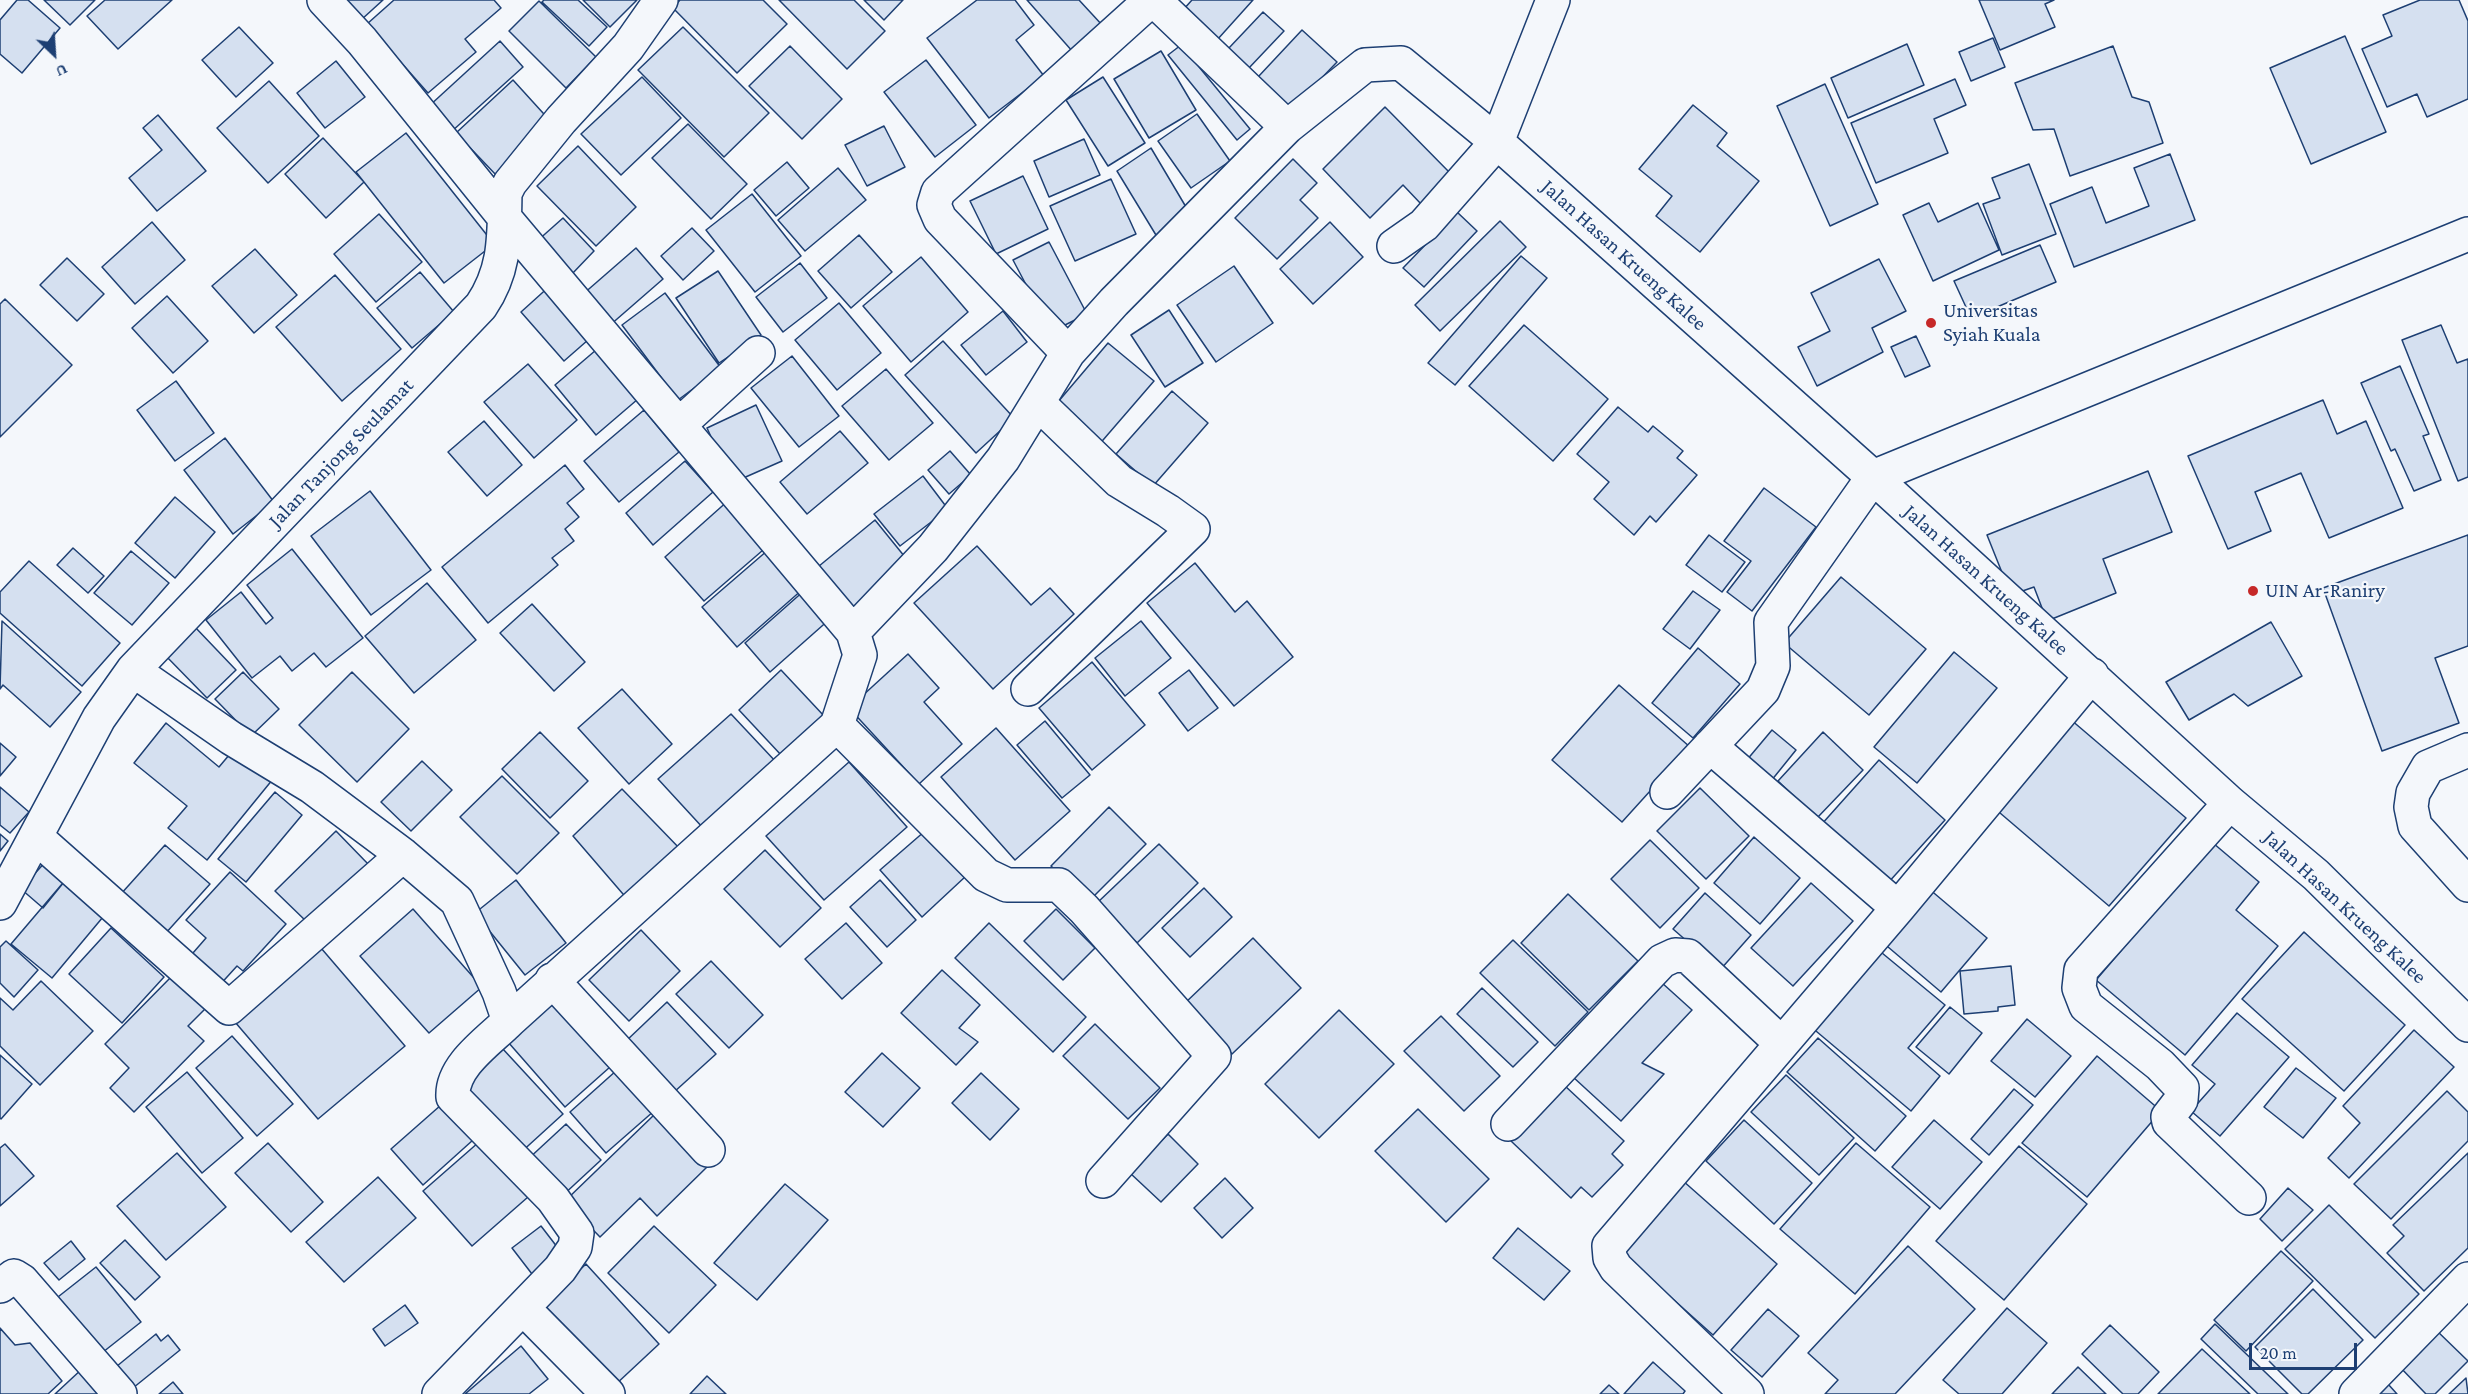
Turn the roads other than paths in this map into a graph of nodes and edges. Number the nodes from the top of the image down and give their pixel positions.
1 (324, 0) edge
2 (661, 0) edge
3 (1153, 0) edge
4 (1553, 0) edge
5 (1287, 127) junction
6 (1497, 142) junction
7 (504, 217) junction
8 (2468, 234) edge
9 (1394, 246) dead end
10 (758, 353) dead end
11 (1068, 353) junction
12 (1039, 404) junction
13 (680, 424) junction
14 (1873, 477) junction
15 (853, 632) junction
16 (134, 670) junction
17 (2092, 675) junction
18 (1028, 689) dead end
19 (837, 725) junction
20 (1710, 746) junction
21 (2468, 750) edge
22 (1667, 792) dead end
23 (2230, 803) junction
24 (36, 837) junction
25 (403, 855) junction
26 (2468, 885) edge
27 (0, 903) edge
28 (1898, 908) junction
29 (552, 980) junction
30 (509, 1021) junction
31 (2468, 1025) edge
32 (1781, 1043) junction
33 (1508, 1124) dead end
34 (708, 1150) dead end
35 (1103, 1181) dead end
36 (2249, 1197) dead end
37 (2468, 1279) edge
38 (0, 1286) edge
39 (524, 1309) junction
40 (120, 1394) edge
41 (439, 1394) edge
42 (608, 1394) edge
43 (1747, 1394) edge
44 (2356, 1394) edge

1 - 7 street
2 - 7 street, Jalan Tanjong Seulamat
3 - 5 street
3 - 11 street
4 - 6 street
5 - 6 street, Jalan Hasan Krueng Kalee
5 - 11 street, Jalan Hasan Krueng Kalee
6 - 9 street
6 - 14 street, Jalan Hasan Krueng Kalee
7 - 13 street
7 - 16 street, Jalan Tanjong Seulamat
8 - 14 street
10 - 13 street
11 - 12 street, Jalan Hasan Krueng Kalee
12 - 15 street, Jalan Hasan Krueng Kalee
12 - 18 street
13 - 15 street
14 - 17 street, Jalan Hasan Krueng Kalee
14 - 20 street
15 - 19 street
16 - 24 street, Jalan Tanjong Seulamat
16 - 25 street
17 - 23 street, Jalan Hasan Krueng Kalee
17 - 28 street
19 - 29 street
19 - 35 street
20 - 22 street
20 - 28 street
21 - 26 street
23 - 31 street, Jalan Hasan Krueng Kalee
23 - 36 street
24 - 25 street
24 - 27 street, Jalan Tanjong Seulamat
25 - 30 street
28 - 32 street
29 - 30 street
29 - 34 street
30 - 39 street
32 - 33 street
32 - 43 street
37 - 44 street
38 - 40 street
39 - 41 street
39 - 42 street

